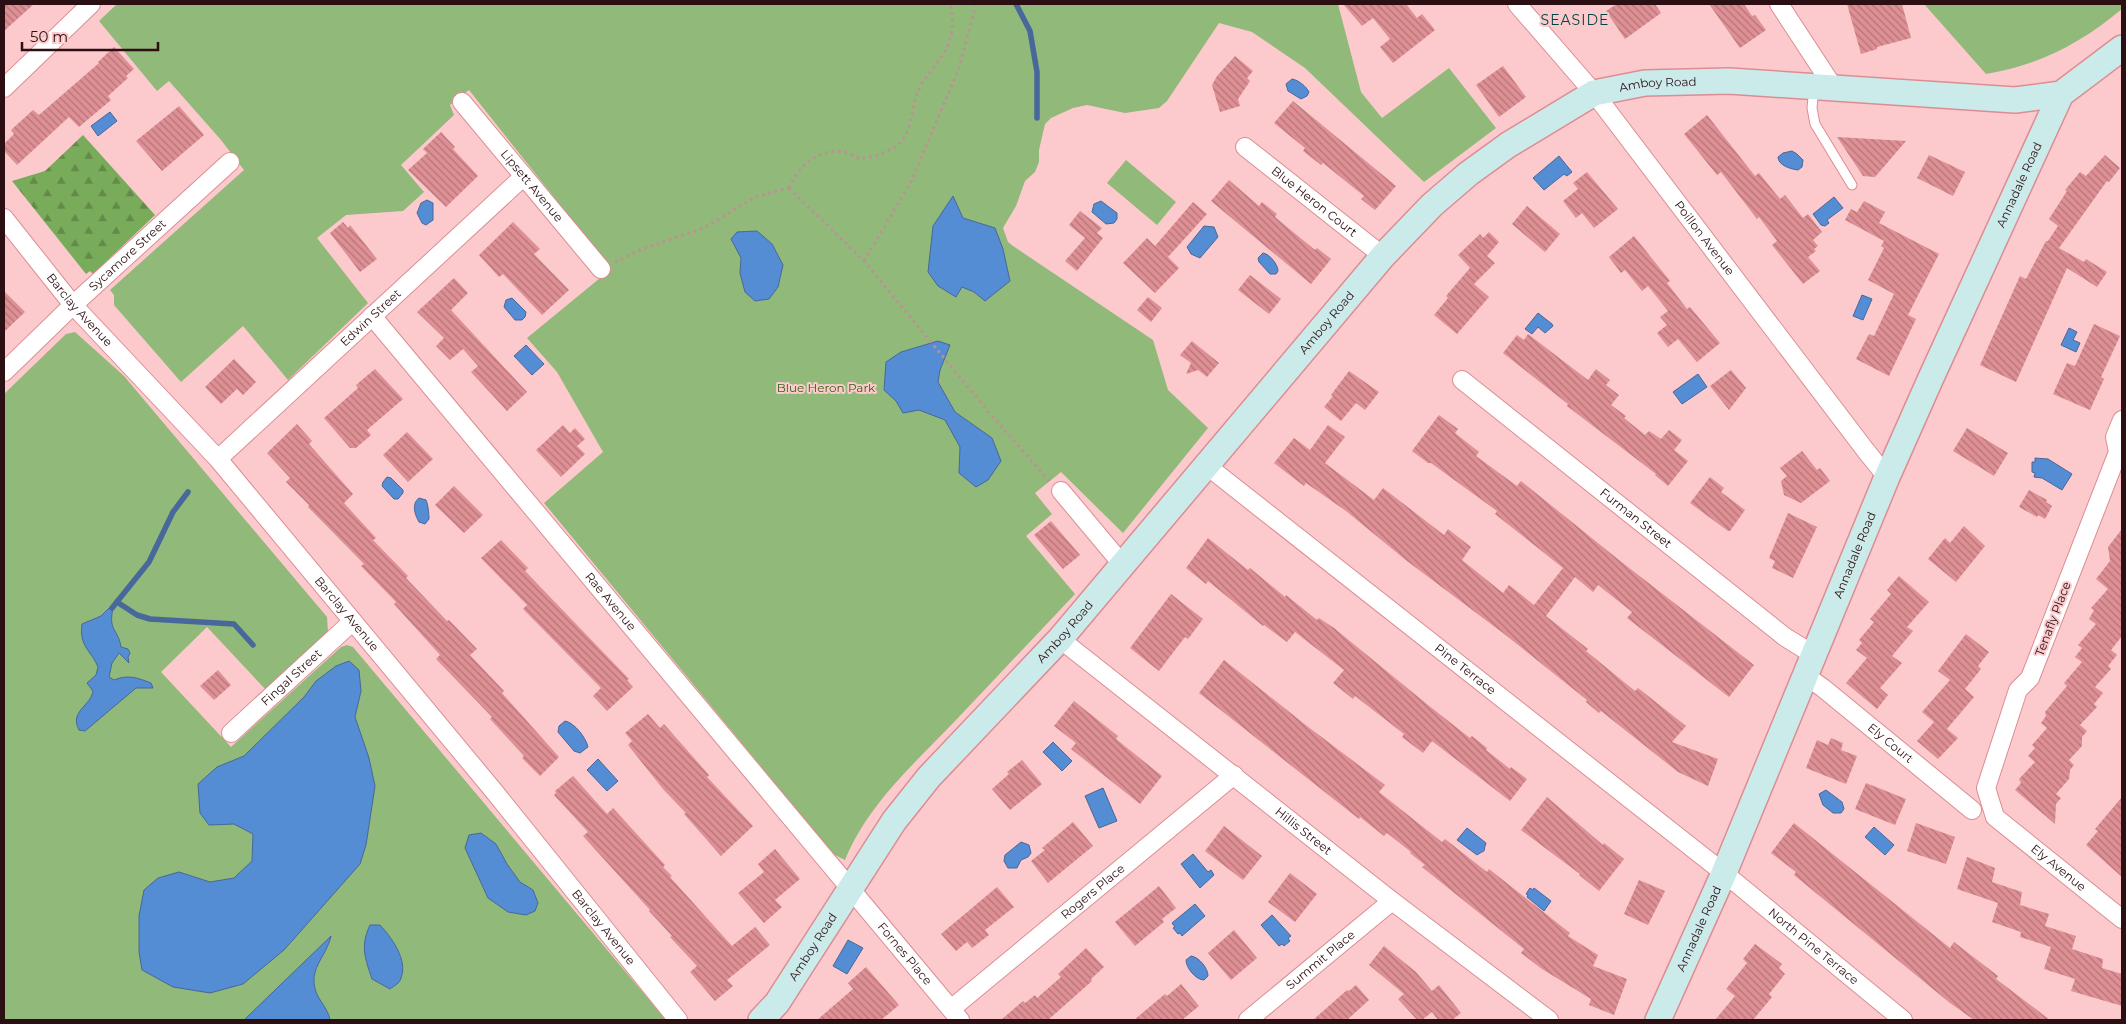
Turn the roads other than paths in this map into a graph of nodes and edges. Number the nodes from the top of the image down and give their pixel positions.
1 (91, 4) edge
2 (1517, 4) edge
3 (1779, 4) edge
4 (2122, 48) edge
5 (1824, 87) junction
6 (4, 88) edge
7 (1594, 93) junction
8 (2061, 94) junction
9 (462, 102) dead end
10 (1245, 147) dead end
11 (230, 162) dead end
12 (524, 177) junction
13 (1852, 185) dead end
14 (4, 218) edge
15 (1383, 256) junction
16 (601, 269) road end
17 (72, 305) junction
18 (372, 316) junction
19 (4, 372) edge
20 (1462, 380) dead end
21 (2122, 420) edge
22 (2120, 453) edge
23 (218, 459) junction
24 (1206, 465) junction
25 (1887, 477) junction
26 (1061, 491) road end
27 (1122, 564) junction
28 (352, 622) junction
29 (1060, 638) junction
30 (1810, 666) junction
31 (231, 733) dead end
32 (1234, 775) junction
33 (1972, 810) dead end
34 (1994, 817) joint
35 (1724, 873) junction
36 (850, 888) junction
37 (1392, 901) junction
38 (2122, 920) edge
39 (955, 1015) edge
40 (678, 1020) edge
41 (761, 1020) edge
42 (1248, 1020) edge
43 (1549, 1020) edge
44 (1658, 1020) edge
45 (1903, 1020) edge

1 - 6 street
2 - 7 street, Poillon Avenue
3 - 5 street
4 - 8 main road, Amboy Road
5 - 7 main road, Amboy Road
5 - 8 main road, Amboy Road
5 - 13 lane
7 - 15 main road, Amboy Road
7 - 25 street, Poillon Avenue
8 - 25 main road, Annadale Road
9 - 12 street, Lipsett Avenue
10 - 15 street, Blue Heron Court
11 - 17 street, Sycamore Street
12 - 16 street, Lipsett Avenue
12 - 18 street, Edwin Street
14 - 17 street, Barclay Avenue
15 - 24 main road, Amboy Road
17 - 19 street, Sycamore Street
17 - 23 street, Barclay Avenue
18 - 23 street, Edwin Street
18 - 36 street, Rae Avenue
20 - 30 street, Furman Street
21 - 22 street, Tenafly Place
22 - 34 street, Tenafly Place
23 - 28 street, Barclay Avenue
24 - 27 main road, Amboy Road
24 - 35 street, Pine Terrace
25 - 30 main road, Annadale Road
26 - 27 street
27 - 29 main road, Amboy Road
28 - 31 street, Fingal Street
28 - 40 street, Barclay Avenue
29 - 32 street, Hillis Street
29 - 36 main road, Amboy Road
30 - 33 street, Ely Court
30 - 35 main road, Annadale Road
32 - 37 street, Hillis Street
32 - 39 street, Rogers Place
34 - 38 street, Ely Avenue
35 - 44 main road, Annadale Road
35 - 45 street, North Pine Terrace
36 - 39 street, Fornes Place
36 - 41 main road, Amboy Road
37 - 42 street, Summit Place
37 - 43 street, Hillis Street

